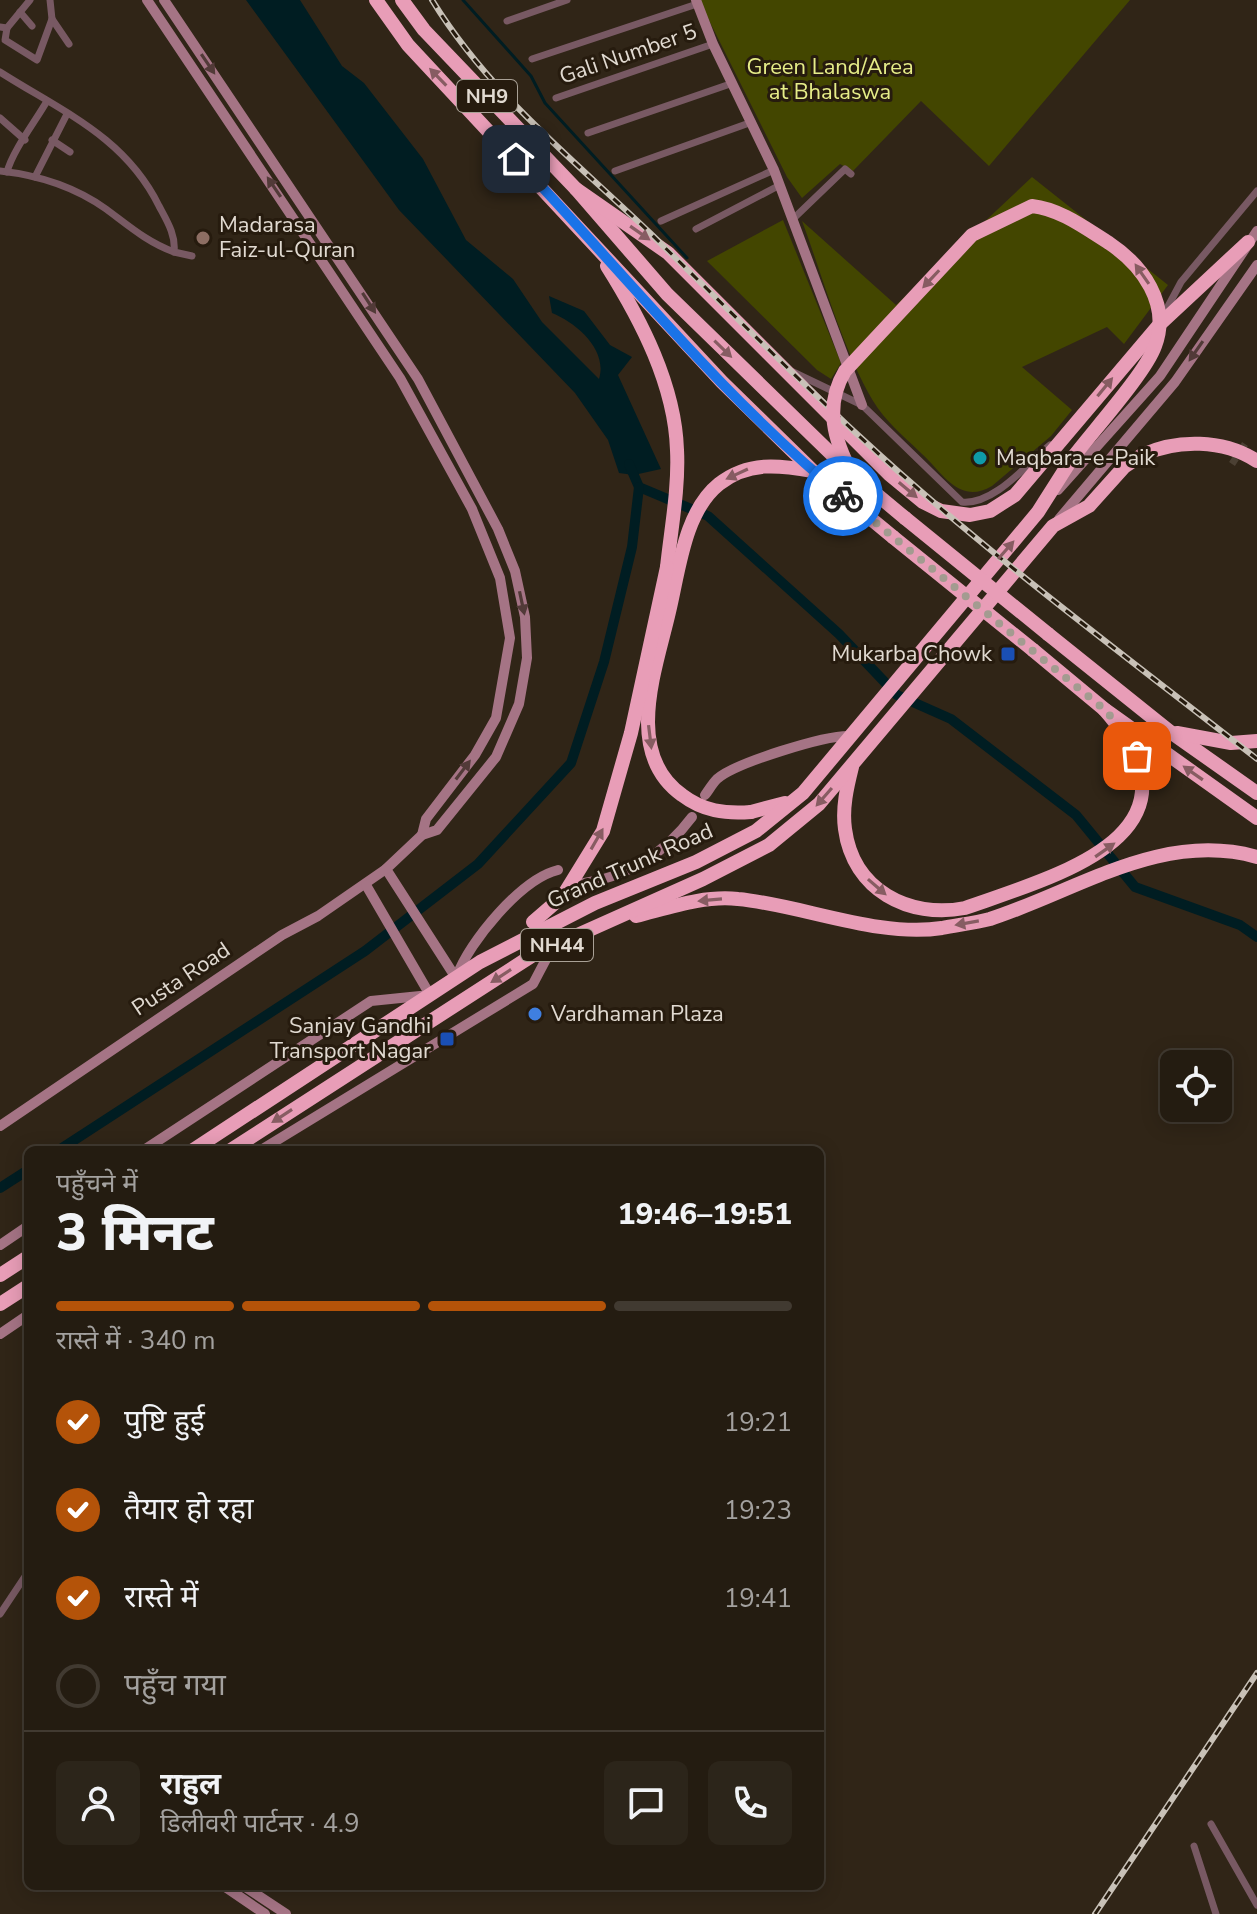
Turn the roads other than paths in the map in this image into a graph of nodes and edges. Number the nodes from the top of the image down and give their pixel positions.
1 (30, 0) edge
2 (50, 0) edge
3 (147, 0) edge
4 (164, 0) edge
5 (376, 0) edge
6 (402, 0) edge
7 (567, 0) edge
8 (697, 2) edge
9 (20, 12) junction
10 (52, 19) junction
11 (507, 21) dead end
12 (32, 26) dead end
13 (4, 28) edge
14 (69, 44) dead end
15 (713, 44) junction
16 (532, 59) dead end
17 (1, 74) edge
18 (733, 83) junction
19 (556, 98) dead end
20 (47, 101) junction
21 (67, 114) junction
22 (0, 118) edge
23 (753, 121) junction
24 (588, 133) dead end
25 (25, 140) junction
26 (52, 140) junction
27 (70, 152) dead end
28 (774, 170) junction
29 (615, 171) dead end
30 (4, 172) edge
31 (851, 174) dead end
32 (35, 177) junction
33 (780, 185) junction
34 (576, 189) junction
35 (1257, 191) edge
36 (569, 215) junction
37 (793, 219) junction
38 (661, 221) dead end
39 (696, 229) dead end
40 (1252, 236) edge
41 (174, 252) junction
42 (192, 256) dead end
43 (1257, 265) edge
44 (1159, 325) junction
45 (780, 366) junction
46 (862, 405) junction
47 (1074, 425) junction
48 (1257, 461) edge
49 (813, 471) junction
50 (852, 474) junction
51 (1038, 512) junction
52 (1053, 526) junction
53 (1104, 709) junction
54 (1169, 731) junction
55 (850, 736) junction
56 (1257, 741) edge
57 (853, 761) junction
58 (1257, 793) edge
59 (705, 795) dead end
60 (793, 801) junction
61 (692, 817) dead end
62 (1257, 818) edge
63 (422, 835) junction
64 (1257, 857) edge
65 (386, 869) junction
66 (558, 870) dead end
67 (584, 883) dead end
68 (366, 885) junction
69 (602, 925) junction
70 (553, 946) junction
71 (496, 953) junction
72 (456, 978) junction
73 (430, 995) junction
74 (0, 1126) edge
75 (150, 1146) edge
76 (199, 1146) edge
77 (237, 1146) edge
78 (268, 1146) edge
79 (24, 1229) edge
80 (0, 1245) edge
81 (24, 1260) edge
82 (0, 1275) edge
83 (24, 1289) edge
84 (0, 1304) edge
85 (24, 1318) edge
86 (0, 1334) edge
87 (24, 1578) edge
88 (0, 1614) edge
89 (1211, 1824) dead end
90 (1194, 1846) dead end
91 (230, 1890) edge
92 (250, 1890) edge
93 (1257, 1905) edge
94 (265, 1914) edge
95 (286, 1914) edge
96 (1216, 1914) edge

1 - 9 street
2 - 10 street
63 -> 3 main road
4 -> 63 main road
36 -> 5 highway, NH9
6 - 34 highway, NH9
7 - 11 street
8 - 15 main road
8 - 16 street
9 - 12 street
9 - 13 street
10 - 13 street
10 - 14 street
15 - 18 main road
15 - 19 street, Gali Number 5
17 - 20 street
18 - 23 main road
18 - 24 street
20 - 21 street
20 - 25 street
21 - 26 street
21 - 41 street
22 - 25 street
23 - 28 main road
23 - 29 street
25 - 30 street
26 - 27 street
26 - 32 street
28 - 33 main road
28 - 38 street
30 - 32 street
31 - 37 street
32 - 41 street
33 - 37 main road
33 - 39 street
34 -> 45 highway
34 -> 50 highway
35 - 44 street
36 - 49 highway
71 -> 36 highway, bridge
37 - 46 main road
40 - 44 highway
40 - 51 main road
41 - 42 street
43 -> 52 main road
47 -> 44 highway
45 - 46 street
45 -> 47 highway
46 - 47 street
48 - 52 highway, bridge
49 - 53 highway, bridge
49 -> 60 highway, bridge
51 -> 50 highway, bridge
50 - 54 highway, bridge
55 -> 51 highway, Grand Trunk Road / NH44
52 - 57 highway, Grand Trunk Road / NH44
57 -> 53 highway
62 -> 53 highway
54 - 56 highway
54 - 58 highway
55 - 59 main road
55 - 60 highway, Grand Trunk Road / NH44
57 -> 69 highway, Grand Trunk Road / NH44
60 - 71 highway, Grand Trunk Road / NH44
61 - 67 main road
63 - 65 main road, Pusta Road
64 -> 69 highway
65 - 68 main road, Pusta Road
65 - 72 main road
66 - 72 main road
68 - 73 main road
68 - 74 main road, Pusta Road
69 - 70 highway, Grand Trunk Road / NH44
70 -> 77 highway, Grand Trunk Road / NH44
70 - 78 main road
71 - 72 highway, Grand Trunk Road / NH44
72 - 73 highway, Grand Trunk Road / NH44
73 - 75 main road
73 - 76 highway, Grand Trunk Road / NH44
79 - 80 main road
81 - 82 highway
83 - 84 highway
85 - 86 main road
87 - 88 street
89 - 93 street
90 - 96 street
91 - 94 main road
92 - 95 main road

